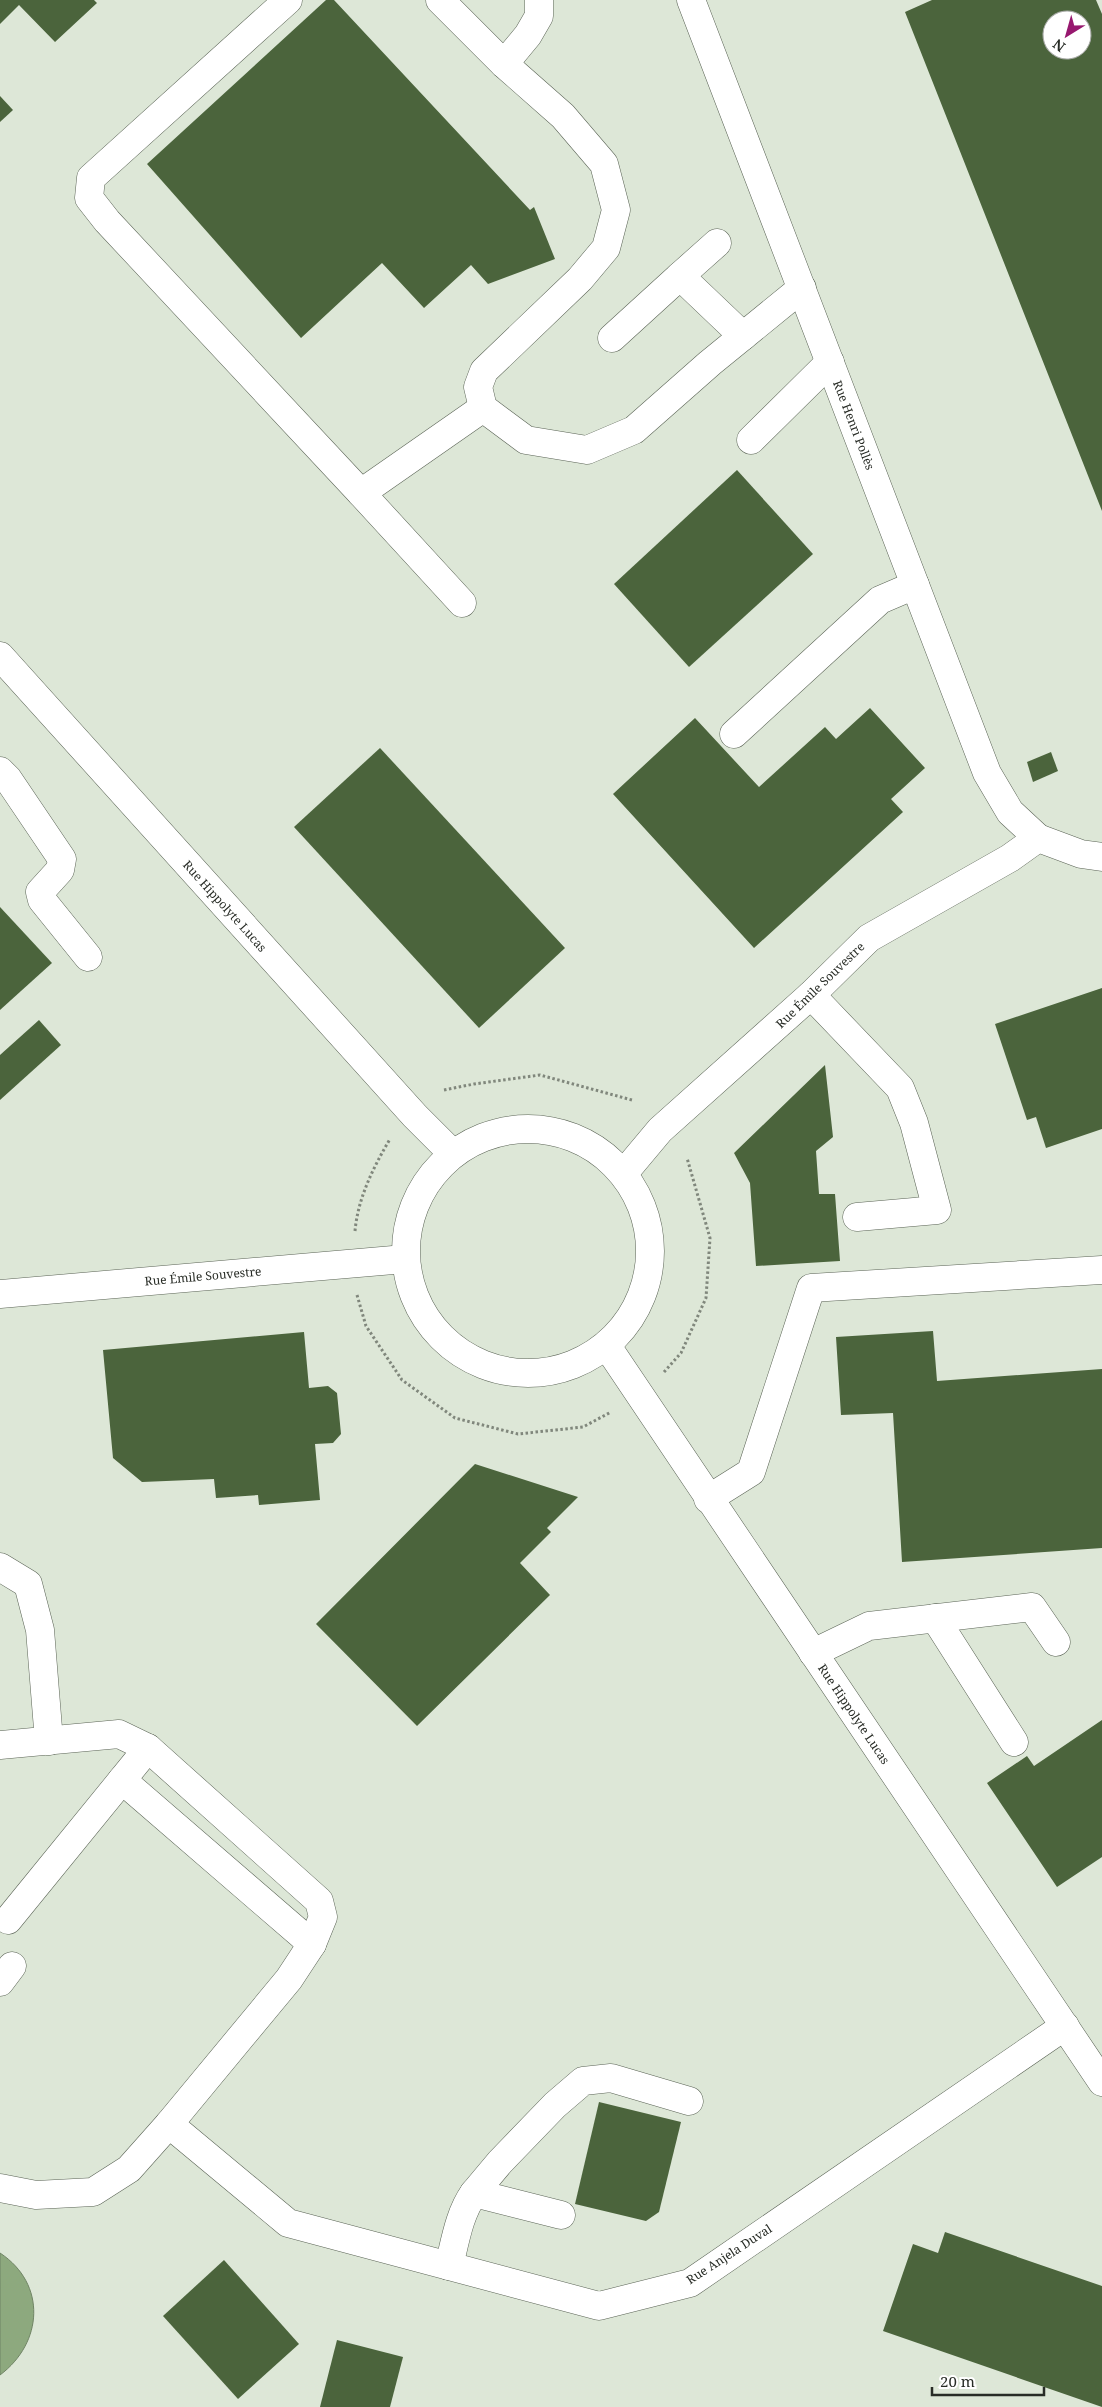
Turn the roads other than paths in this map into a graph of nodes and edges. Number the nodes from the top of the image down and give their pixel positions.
1 (288, 0) edge
2 (440, 0) edge
3 (539, 0) edge
4 (691, 0) edge
5 (504, 64) junction
6 (717, 243) dead end
7 (680, 276) junction
8 (802, 288) junction
9 (743, 336) junction
10 (612, 338) dead end
11 (830, 362) junction
12 (483, 408) junction
13 (751, 440) dead end
14 (361, 493) junction
15 (915, 585) junction
16 (462, 603) dead end
17 (0, 656) edge
18 (734, 734) dead end
19 (0, 771) edge
20 (1038, 838) junction
21 (1102, 857) edge
22 (88, 957) dead end
23 (811, 995) junction
24 (453, 1154) junction
25 (624, 1173) junction
26 (857, 1217) dead end
27 (405, 1259) junction
28 (1102, 1270) edge
29 (0, 1294) edge
30 (607, 1346) junction
31 (708, 1498) junction
32 (0, 1567) edge
33 (935, 1618) junction
34 (1056, 1642) dead end
35 (813, 1652) junction
36 (49, 1741) junction
37 (1014, 1742) dead end
38 (0, 1745) edge
39 (148, 1748) junction
40 (122, 1780) junction
41 (8, 1920) dead end
42 (312, 1944) junction
43 (1065, 2026) junction
44 (1102, 2082) edge
45 (689, 2101) dead end
46 (169, 2124) junction
47 (0, 2188) edge
48 (474, 2193) junction
49 (561, 2215) dead end
50 (449, 2266) junction

1 - 14 street
2 - 5 street
3 - 5 street
4 - 8 street, Rue Henri Pollès
5 - 12 street
6 - 7 street
7 - 9 street
7 - 10 street
8 - 9 street
8 - 11 street, Rue Henri Pollès
9 - 12 street
11 - 13 street
11 - 15 street, Rue Henri Pollès
12 - 14 street
14 - 16 street
15 - 18 street
15 - 20 street, Rue Henri Pollès
17 - 24 street, Rue Hippolyte Lucas
19 - 22 street
20 - 21 street
20 - 23 street, Rue Émile Souvestre
23 - 25 street, Rue Émile Souvestre
23 - 26 street
24 - 25 street
24 - 27 street
25 - 30 street
27 - 29 street, Rue Émile Souvestre
27 - 30 street
28 - 31 street
30 - 31 street, Rue Hippolyte Lucas
31 - 35 street, Rue Hippolyte Lucas
32 - 36 street
33 - 34 street
33 - 35 street
33 - 37 street
35 - 43 street, Rue Hippolyte Lucas
36 - 38 street
36 - 39 street
39 - 40 street
39 - 42 street
40 - 41 street
40 - 42 street
42 - 46 street
43 - 44 street, Rue Hippolyte Lucas
43 - 50 street, Rue Anjela Duval
45 - 48 street
46 - 47 street
46 - 50 street, Rue Anjela Duval
48 - 49 street
48 - 50 street

